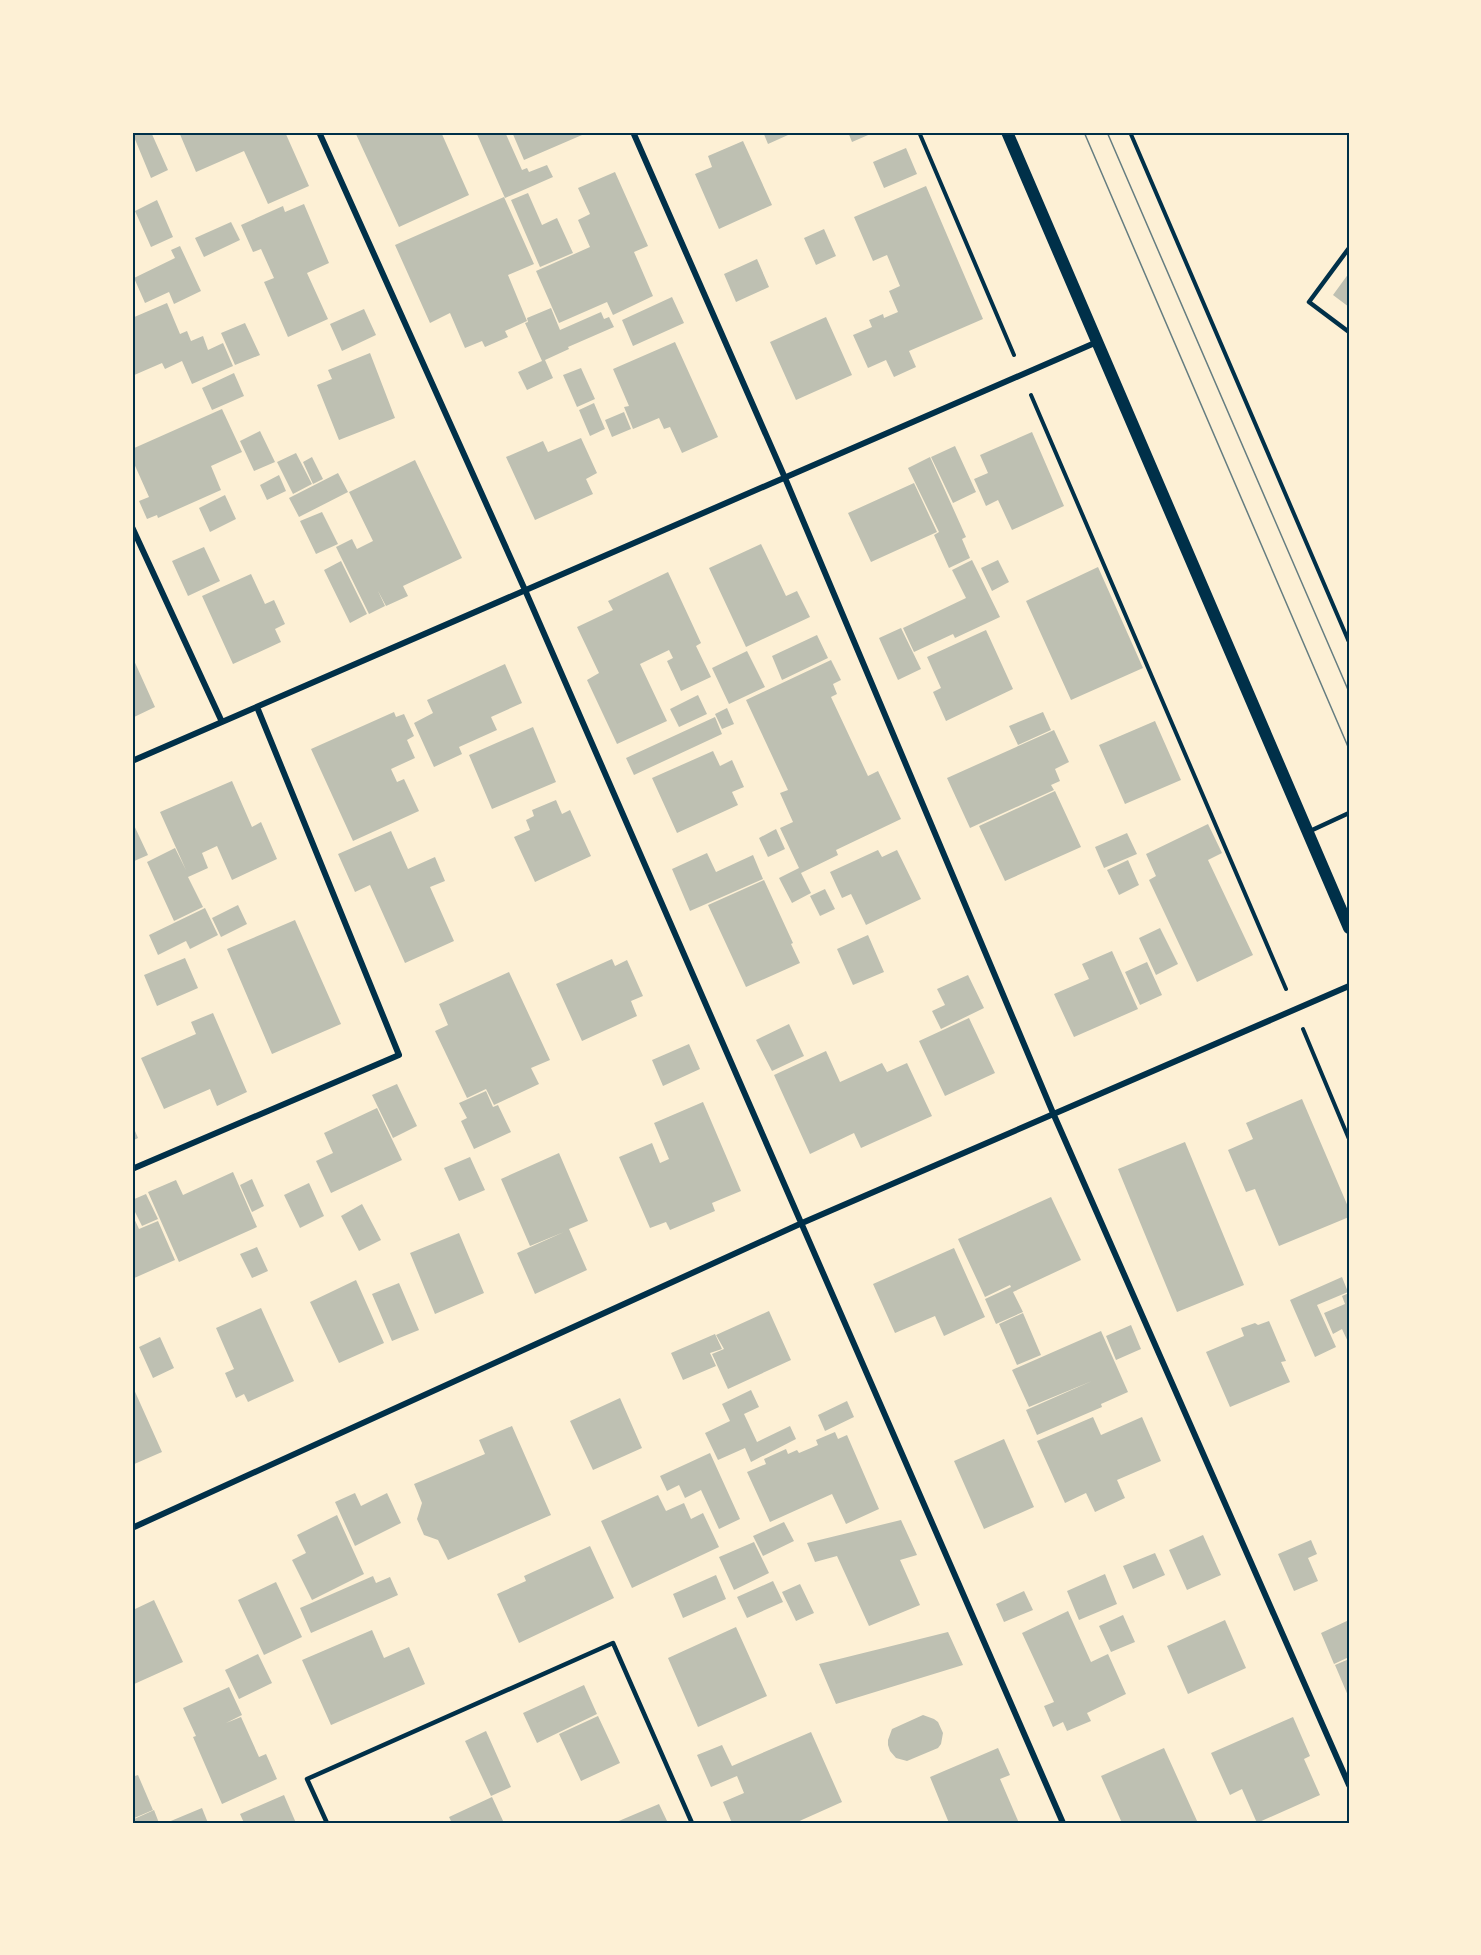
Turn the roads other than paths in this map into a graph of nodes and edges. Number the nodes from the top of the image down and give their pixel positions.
1 (319, 132) edge
2 (633, 132) edge
3 (1007, 132) edge
4 (1349, 248) edge
5 (1349, 332) edge
6 (1097, 342) junction
7 (785, 478) junction
8 (132, 527) edge
9 (525, 590) junction
10 (257, 707) junction
11 (222, 722) junction
12 (132, 761) edge
13 (1349, 813) edge
14 (1308, 832) junction
15 (1349, 928) edge
16 (1349, 986) edge
17 (1053, 1113) junction
18 (132, 1169) edge
19 (802, 1223) junction
20 (132, 1528) edge
21 (1349, 1785) edge
22 (327, 1823) edge
23 (692, 1823) edge
24 (1063, 1823) edge

1 - 9 street
2 - 7 street
3 - 6 main road
4 - 5 lane
6 - 7 street
6 - 14 main road
7 - 9 street
7 - 17 street
8 - 11 street
9 - 10 street
9 - 19 street
10 - 11 street
10 - 18 street
11 - 12 street
13 - 14 lane
14 - 15 main road
16 - 17 street
17 - 19 street
17 - 21 street
19 - 20 street
19 - 24 street
22 - 23 lane

